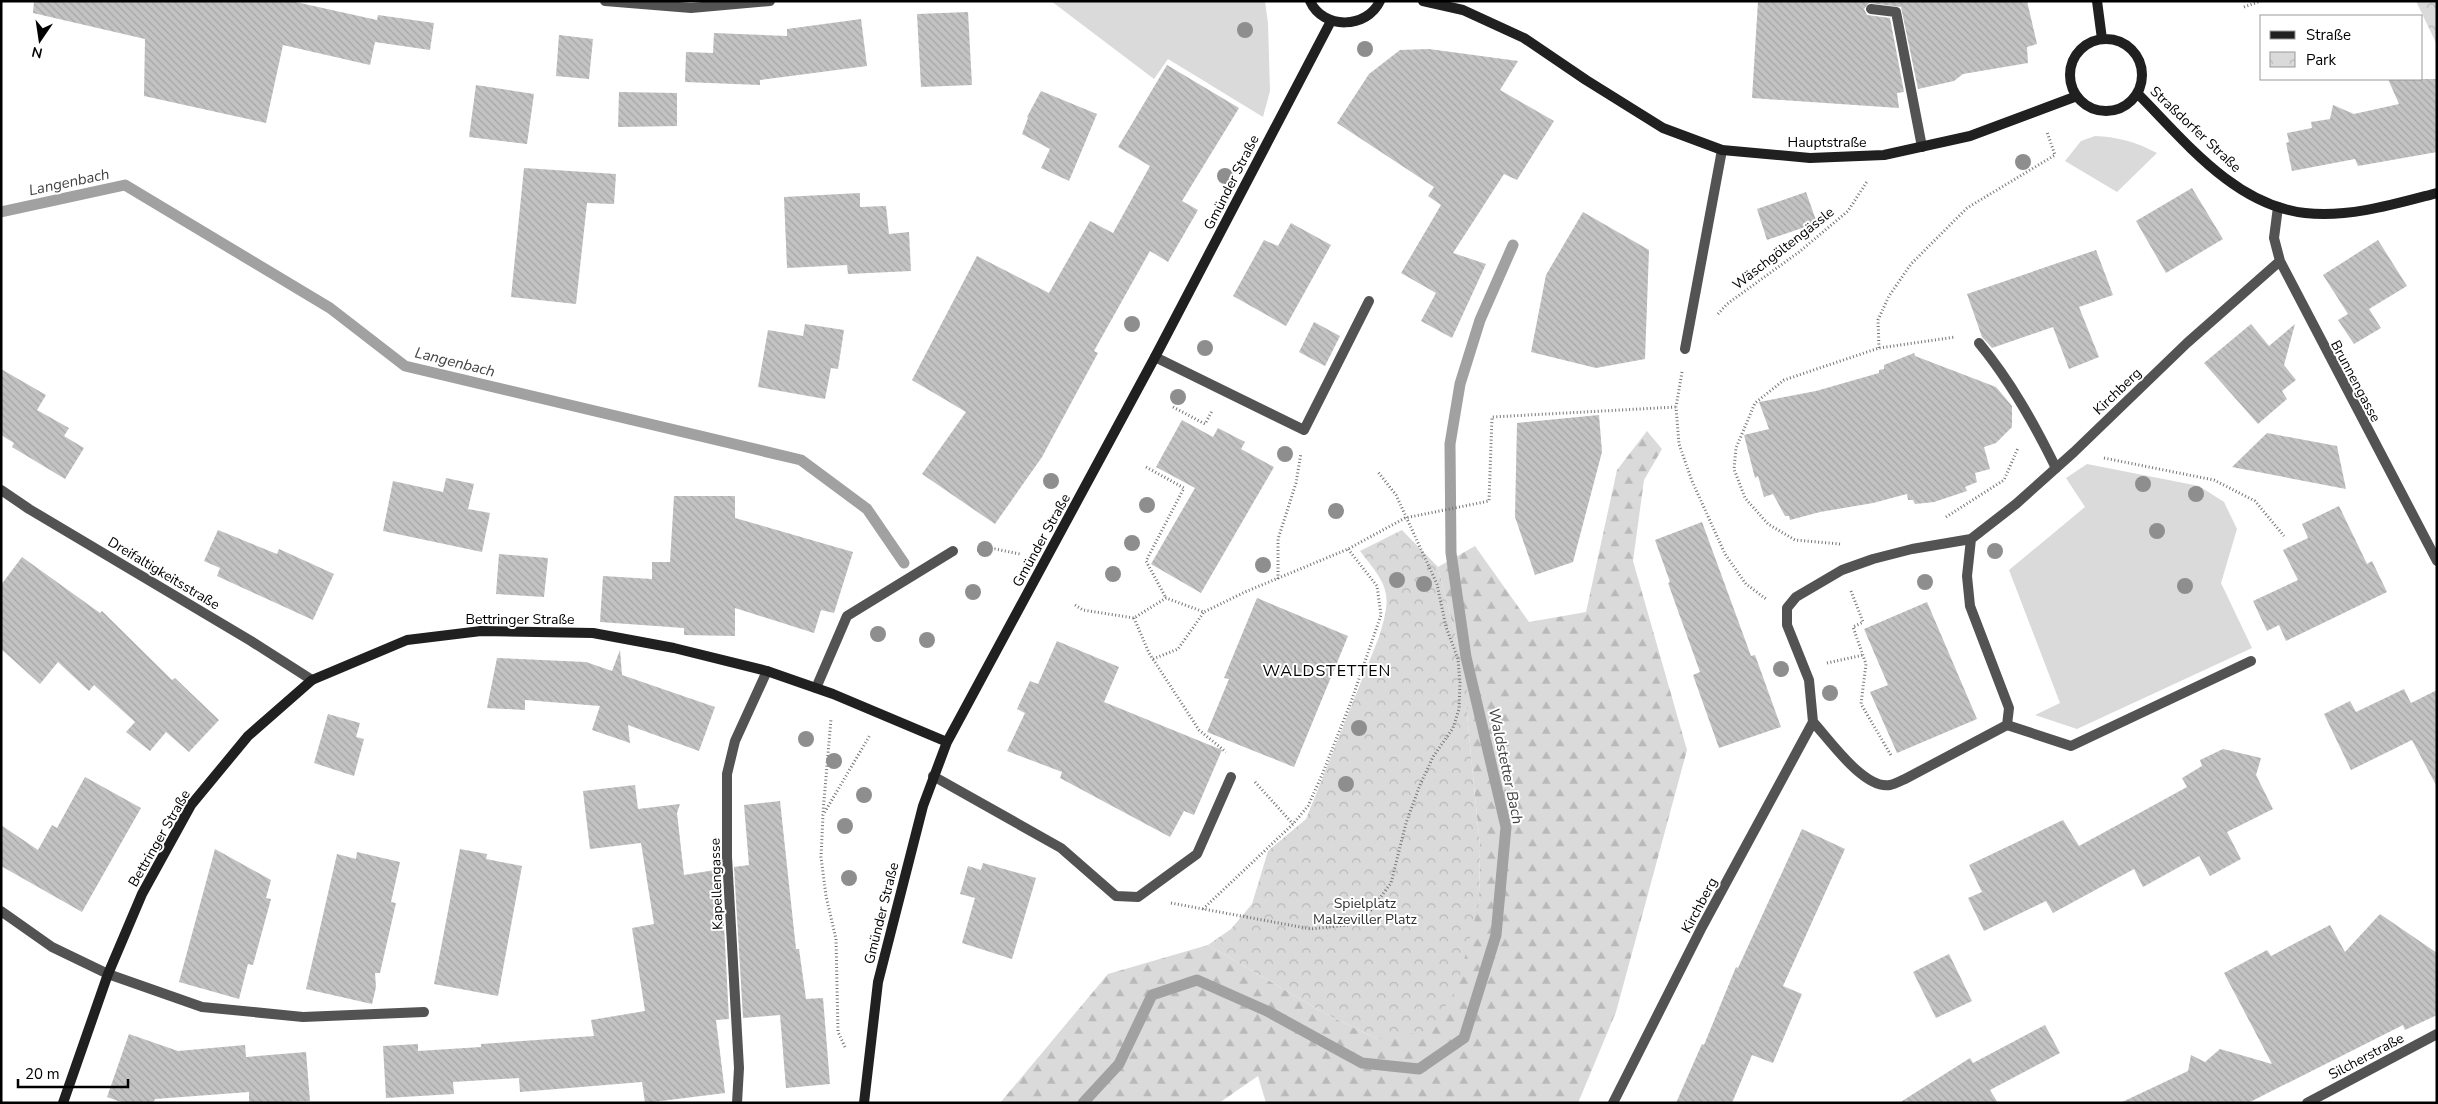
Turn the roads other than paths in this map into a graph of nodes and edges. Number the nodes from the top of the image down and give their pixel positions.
1 (605, 1) edge
2 (770, 1) edge
3 (1310, 1) edge
4 (1380, 1) edge
5 (1423, 1) edge
6 (2097, 1) edge
7 (1871, 9) dead end
8 (1331, 21) junction
9 (2102, 39) junction
10 (2137, 93) junction
11 (2077, 96) junction
12 (1922, 147) junction
13 (1722, 150) junction
14 (2437, 193) edge
15 (2278, 206) junction
16 (2280, 261) junction
17 (1369, 301) dead end
18 (1979, 344) road end
19 (1685, 349) road end
20 (1156, 358) junction
21 (2056, 468) junction
22 (1, 490) edge
23 (1971, 540) junction
24 (954, 551) road end
25 (2437, 561) edge
26 (2251, 661) dead end
27 (767, 671) junction
28 (312, 680) junction
29 (816, 688) junction
30 (1813, 722) junction
31 (2007, 725) junction
32 (947, 742) junction
33 (933, 776) junction
34 (1230, 777) dead end
35 (1, 911) edge
36 (108, 974) junction
37 (424, 1012) dead end
38 (2437, 1034) edge
39 (63, 1103) edge
40 (737, 1103) edge
41 (864, 1103) edge
42 (1613, 1103) edge
43 (2308, 1103) edge

1 - 2 street
3 - 8 street
4 - 8 street
5 - 13 street, Hauptstraße
6 - 9 street
7 - 12 street
8 - 20 street, Gmünder Straße
9 - 10 street
9 - 11 street
10 - 11 street
10 - 15 street, Straßdorfer Straße
11 - 12 street, Hauptstraße
12 - 13 street, Hauptstraße
13 - 19 street
14 - 15 street, Straßdorfer Straße
15 - 16 street, Brunnengasse
16 - 21 street, Kirchberg
16 - 25 street, Brunnengasse
17 - 20 street
18 - 21 street
20 - 32 street, Gmünder Straße
21 - 23 street, Kirchberg
22 - 28 street, Dreifaltigkeitsstraße
23 - 30 street, Kirchberg
23 - 31 street
24 - 29 street
26 - 31 street
27 - 28 street, Bettringer Straße
27 - 29 street, Bettringer Straße
27 - 40 street, Kapellengasse
28 - 36 street, Bettringer Straße
29 - 32 street, Bettringer Straße
30 - 31 street
30 - 42 street, Kirchberg
32 - 33 street, Gmünder Straße
33 - 34 street
33 - 41 street, Gmünder Straße
35 - 36 street
36 - 37 street
36 - 39 street, Bettringer Straße
38 - 43 street, Silcherstraße

